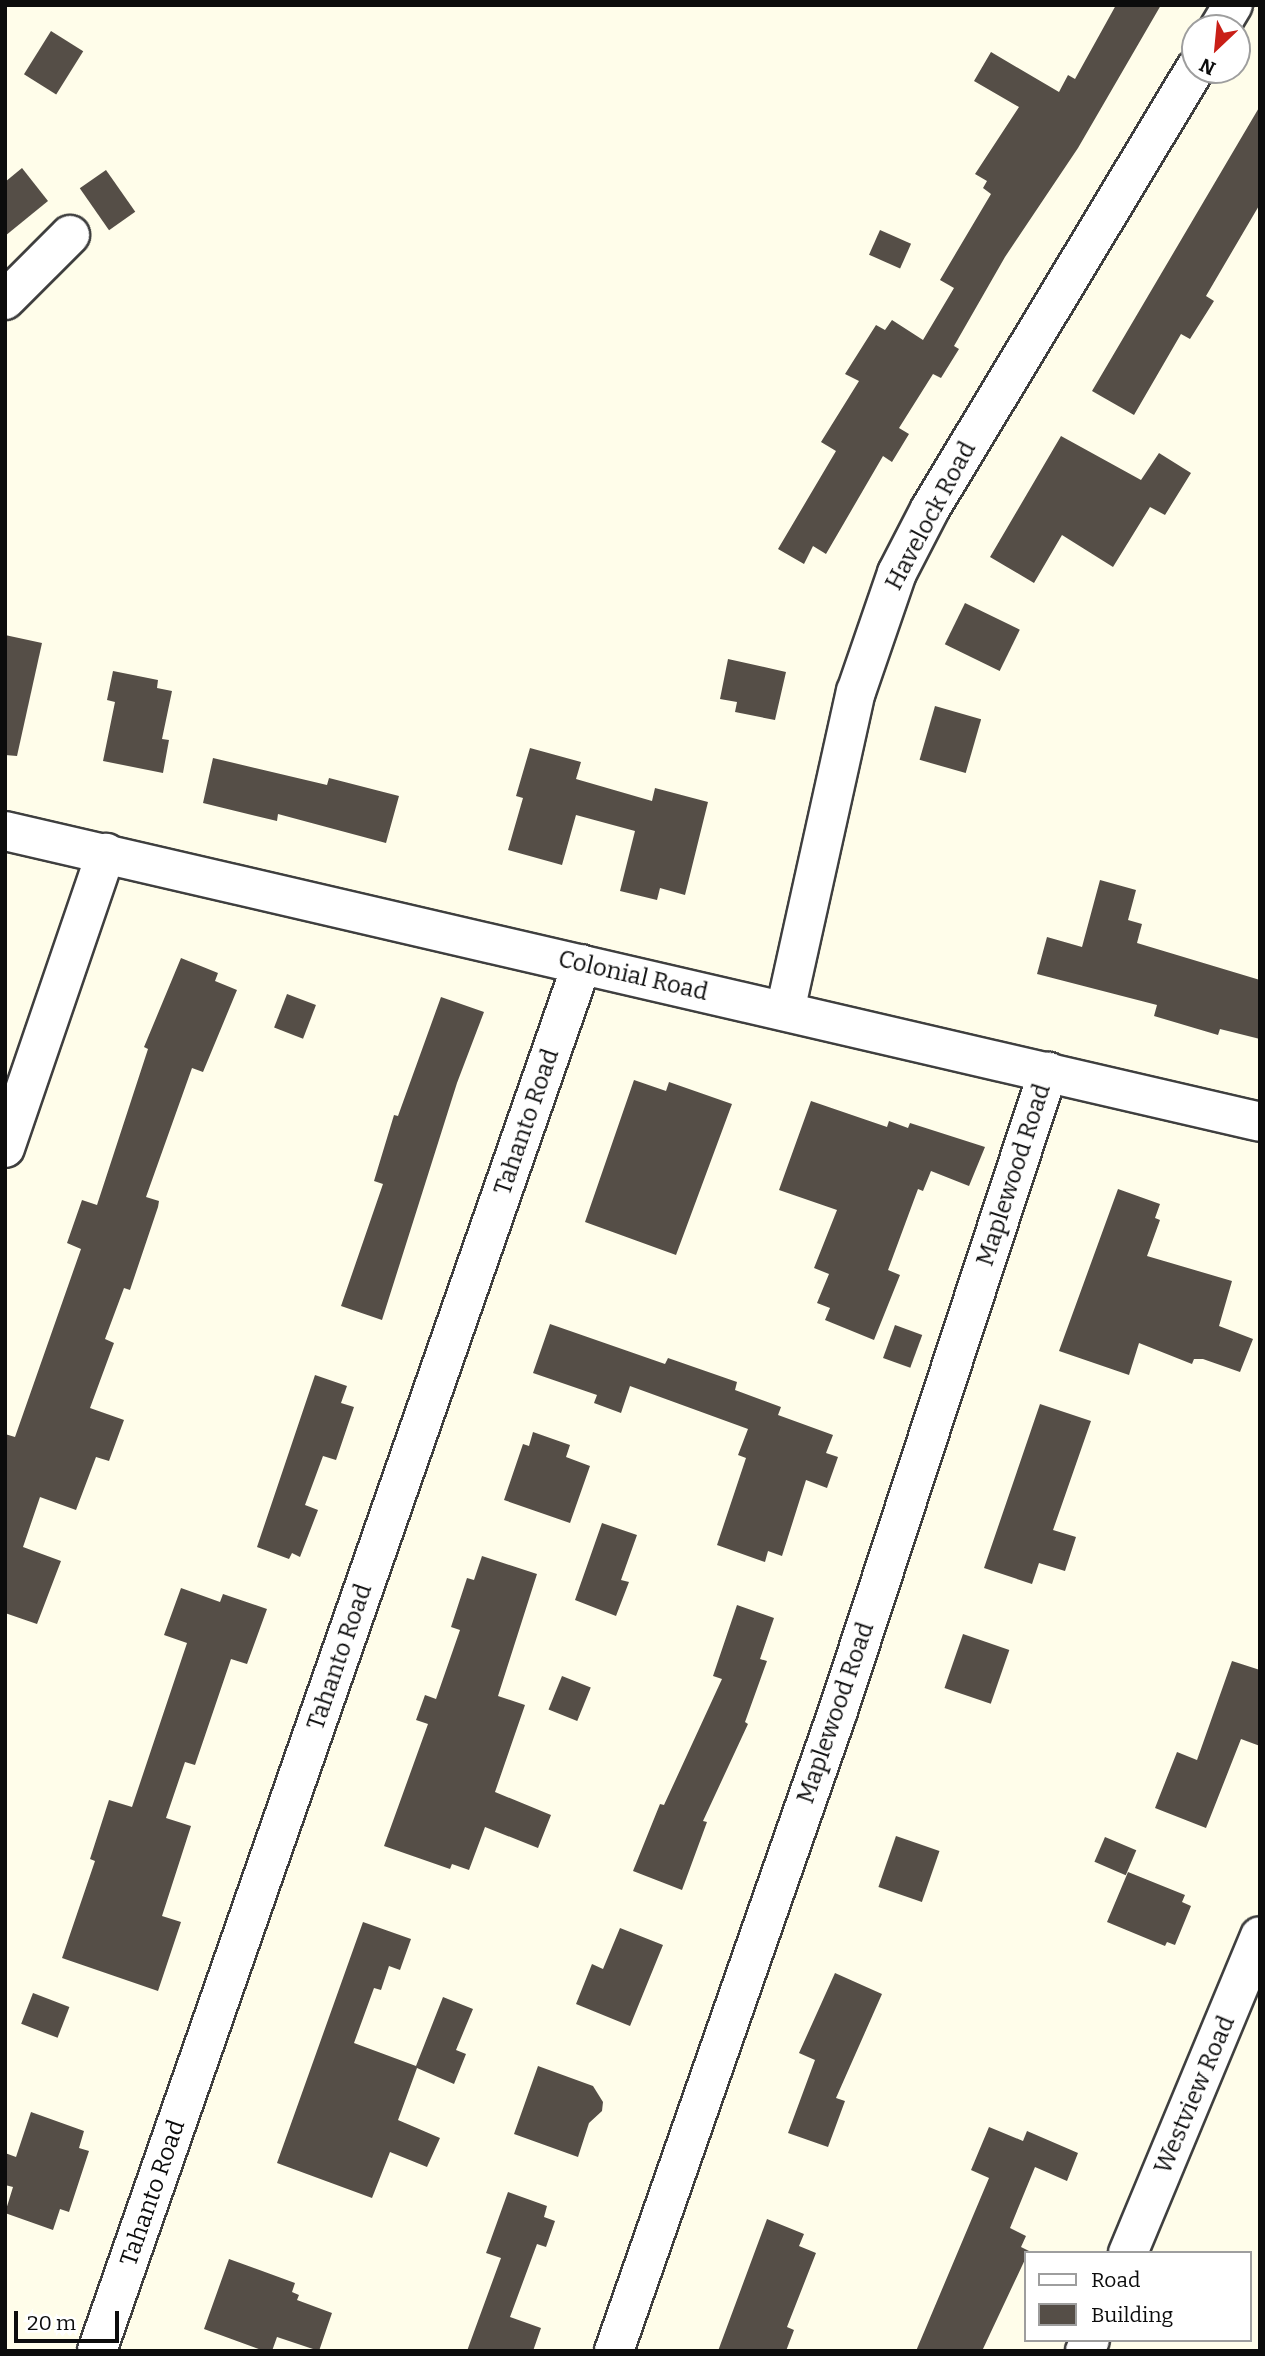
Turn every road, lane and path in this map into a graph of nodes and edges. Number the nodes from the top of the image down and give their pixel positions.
1 (1186, 84) edge
2 (70, 234) dead end
3 (5, 300) edge
4 (5, 831) edge
5 (106, 852) junction
6 (582, 964) junction
7 (785, 1011) junction
8 (1048, 1072) junction
9 (1260, 1122) edge
10 (5, 1148) edge
11 (1260, 1936) edge
12 (1129, 2251) edge
13 (97, 2351) edge
14 (614, 2351) edge

1 - 7 street, Havelock Road
2 - 3 street
4 - 5 street, Colonial Road
5 - 6 street, Colonial Road
5 - 10 street
6 - 7 street, Colonial Road
6 - 13 street, Tahanto Road
7 - 8 street, Colonial Road
8 - 9 street, Colonial Road
8 - 14 street, Maplewood Road
11 - 12 street, Westview Road

